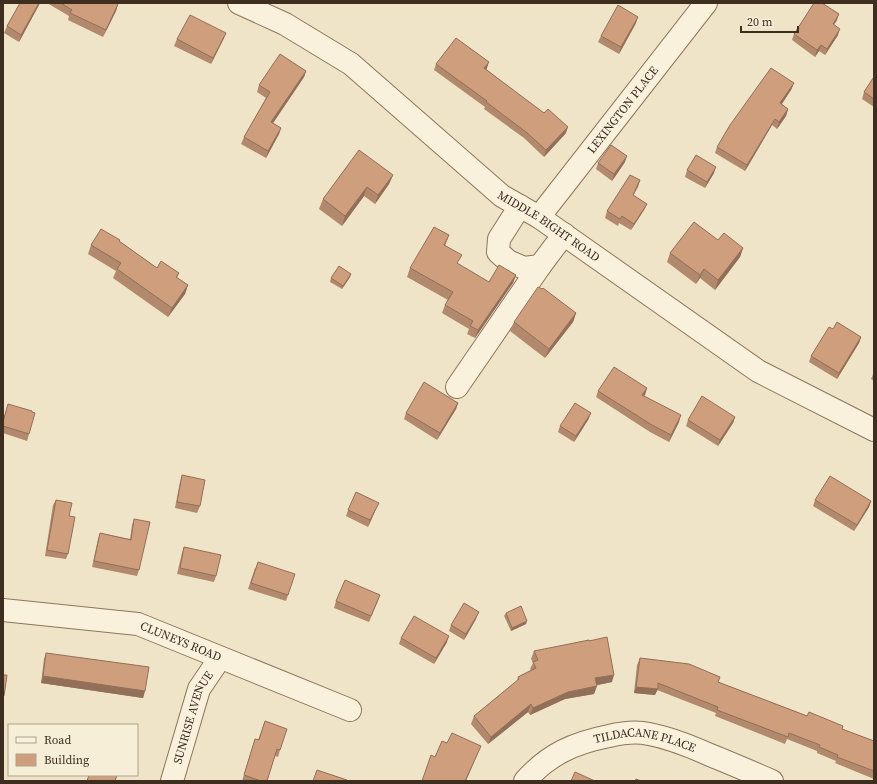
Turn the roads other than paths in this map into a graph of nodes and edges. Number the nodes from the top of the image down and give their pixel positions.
1 (239, 3) edge
2 (706, 3) edge
3 (520, 206) junction
4 (539, 217) junction
5 (564, 234) junction
6 (540, 266) junction
7 (457, 387) dead end
8 (874, 430) edge
9 (3, 610) edge
10 (220, 658) junction
11 (350, 710) dead end
12 (172, 781) edge
13 (525, 781) edge
14 (772, 781) edge

1 - 3 street, MIDDLE BIGHT ROAD
2 - 4 street, LEXINGTON PLACE
3 - 4 street, MIDDLE BIGHT ROAD
3 - 6 street
4 - 5 street, MIDDLE BIGHT ROAD
5 - 6 street
5 - 8 street, MIDDLE BIGHT ROAD
6 - 7 street
9 - 10 street, CLUNEYS ROAD
10 - 11 street, CLUNEYS ROAD
10 - 12 street, SUNRISE AVENUE
13 - 14 street, TILDACANE PLACE

